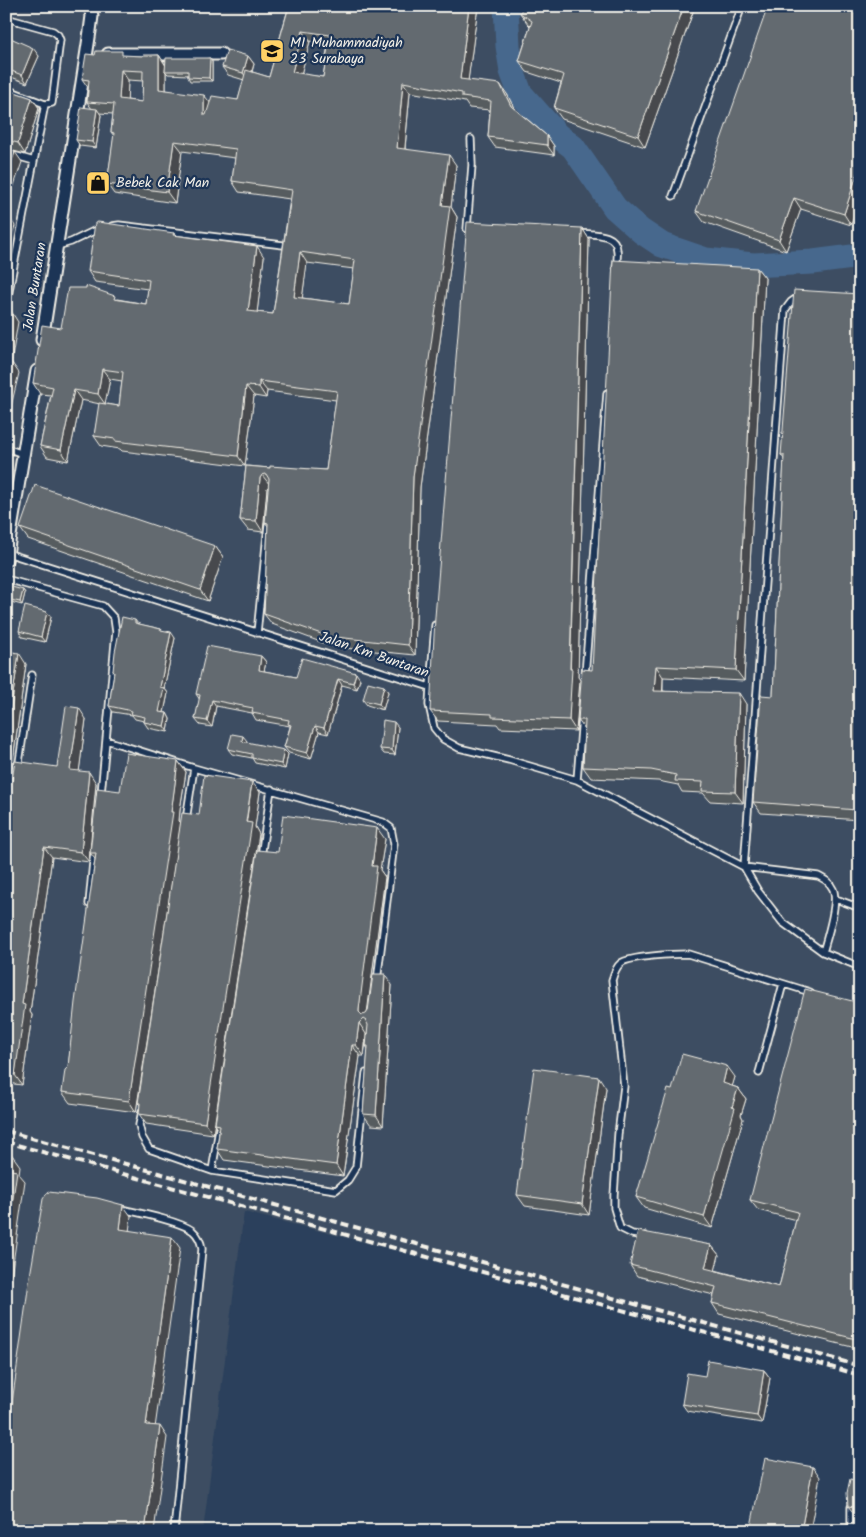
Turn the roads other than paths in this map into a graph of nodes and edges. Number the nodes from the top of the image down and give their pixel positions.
1 (90, 6) edge
2 (742, 6) edge
3 (6, 18) edge
4 (87, 54) junction
5 (221, 54) dead end
6 (6, 89) edge
7 (45, 104) junction
8 (471, 139) dead end
9 (6, 153) edge
10 (34, 162) junction
11 (673, 196) dead end
12 (467, 223) junction
13 (477, 224) edge
14 (570, 232) edge
15 (466, 233) edge
16 (284, 244) edge
17 (57, 246) junction
18 (616, 269) edge
19 (802, 294) edge
20 (6, 297) edge
21 (607, 387) edge
22 (6, 448) edge
23 (23, 454) junction
24 (269, 518) edge
25 (7, 556) edge
26 (6, 579) edge
27 (435, 618) edge
28 (257, 633) junction
29 (32, 675) dead end
30 (584, 682) edge
31 (430, 687) junction
32 (582, 711) edge
33 (106, 740) junction
34 (194, 768) junction
35 (17, 778) edge
36 (577, 780) junction
37 (272, 790) junction
38 (100, 803) edge
39 (185, 826) edge
40 (96, 840) edge
41 (744, 867) junction
42 (259, 868) edge
43 (836, 899) junction
44 (860, 908) edge
45 (88, 909) edge
46 (823, 952) junction
47 (860, 967) edge
48 (783, 984) junction
49 (375, 992) edge
50 (817, 994) edge
51 (368, 1063) edge
52 (759, 1073) dead end
53 (142, 1106) edge
54 (221, 1112) edge
55 (212, 1171) junction
56 (110, 1206) edge
57 (651, 1238) edge
58 (851, 1507) edge
59 (174, 1531) edge
60 (851, 1531) edge

1 - 4 street, Jalan Buntaran
2 - 11 lane
3 - 7 lane
4 - 5 street
4 - 17 street, Jalan Buntaran
6 - 7 lane
7 - 10 lane
8 - 12 lane
9 - 10 lane
10 - 20 lane
12 - 13 lane
12 - 15 lane
14 - 18 lane
16 - 17 lane
17 - 23 street, Jalan Buntaran
19 - 41 lane
21 - 30 lane
22 - 23 lane
23 - 25 street, Jalan Buntaran
24 - 28 lane
25 - 28 lane, Jalan Km Buntaran
26 - 33 lane
27 - 31 lane
28 - 31 lane, Jalan Km Buntaran
29 - 35 lane
31 - 36 lane, Jalan Km Buntaran
32 - 36 lane
33 - 34 lane
33 - 38 lane
34 - 37 lane
34 - 39 lane
36 - 41 lane, Jalan Km Buntaran
37 - 42 lane
37 - 49 lane
40 - 45 lane
41 - 43 lane, Jalan Km Buntaran
41 - 46 lane
43 - 44 lane
43 - 46 lane
46 - 47 lane
48 - 50 lane
48 - 52 lane
48 - 57 lane
51 - 55 lane
53 - 55 lane
54 - 55 lane
56 - 59 lane
58 - 60 lane

